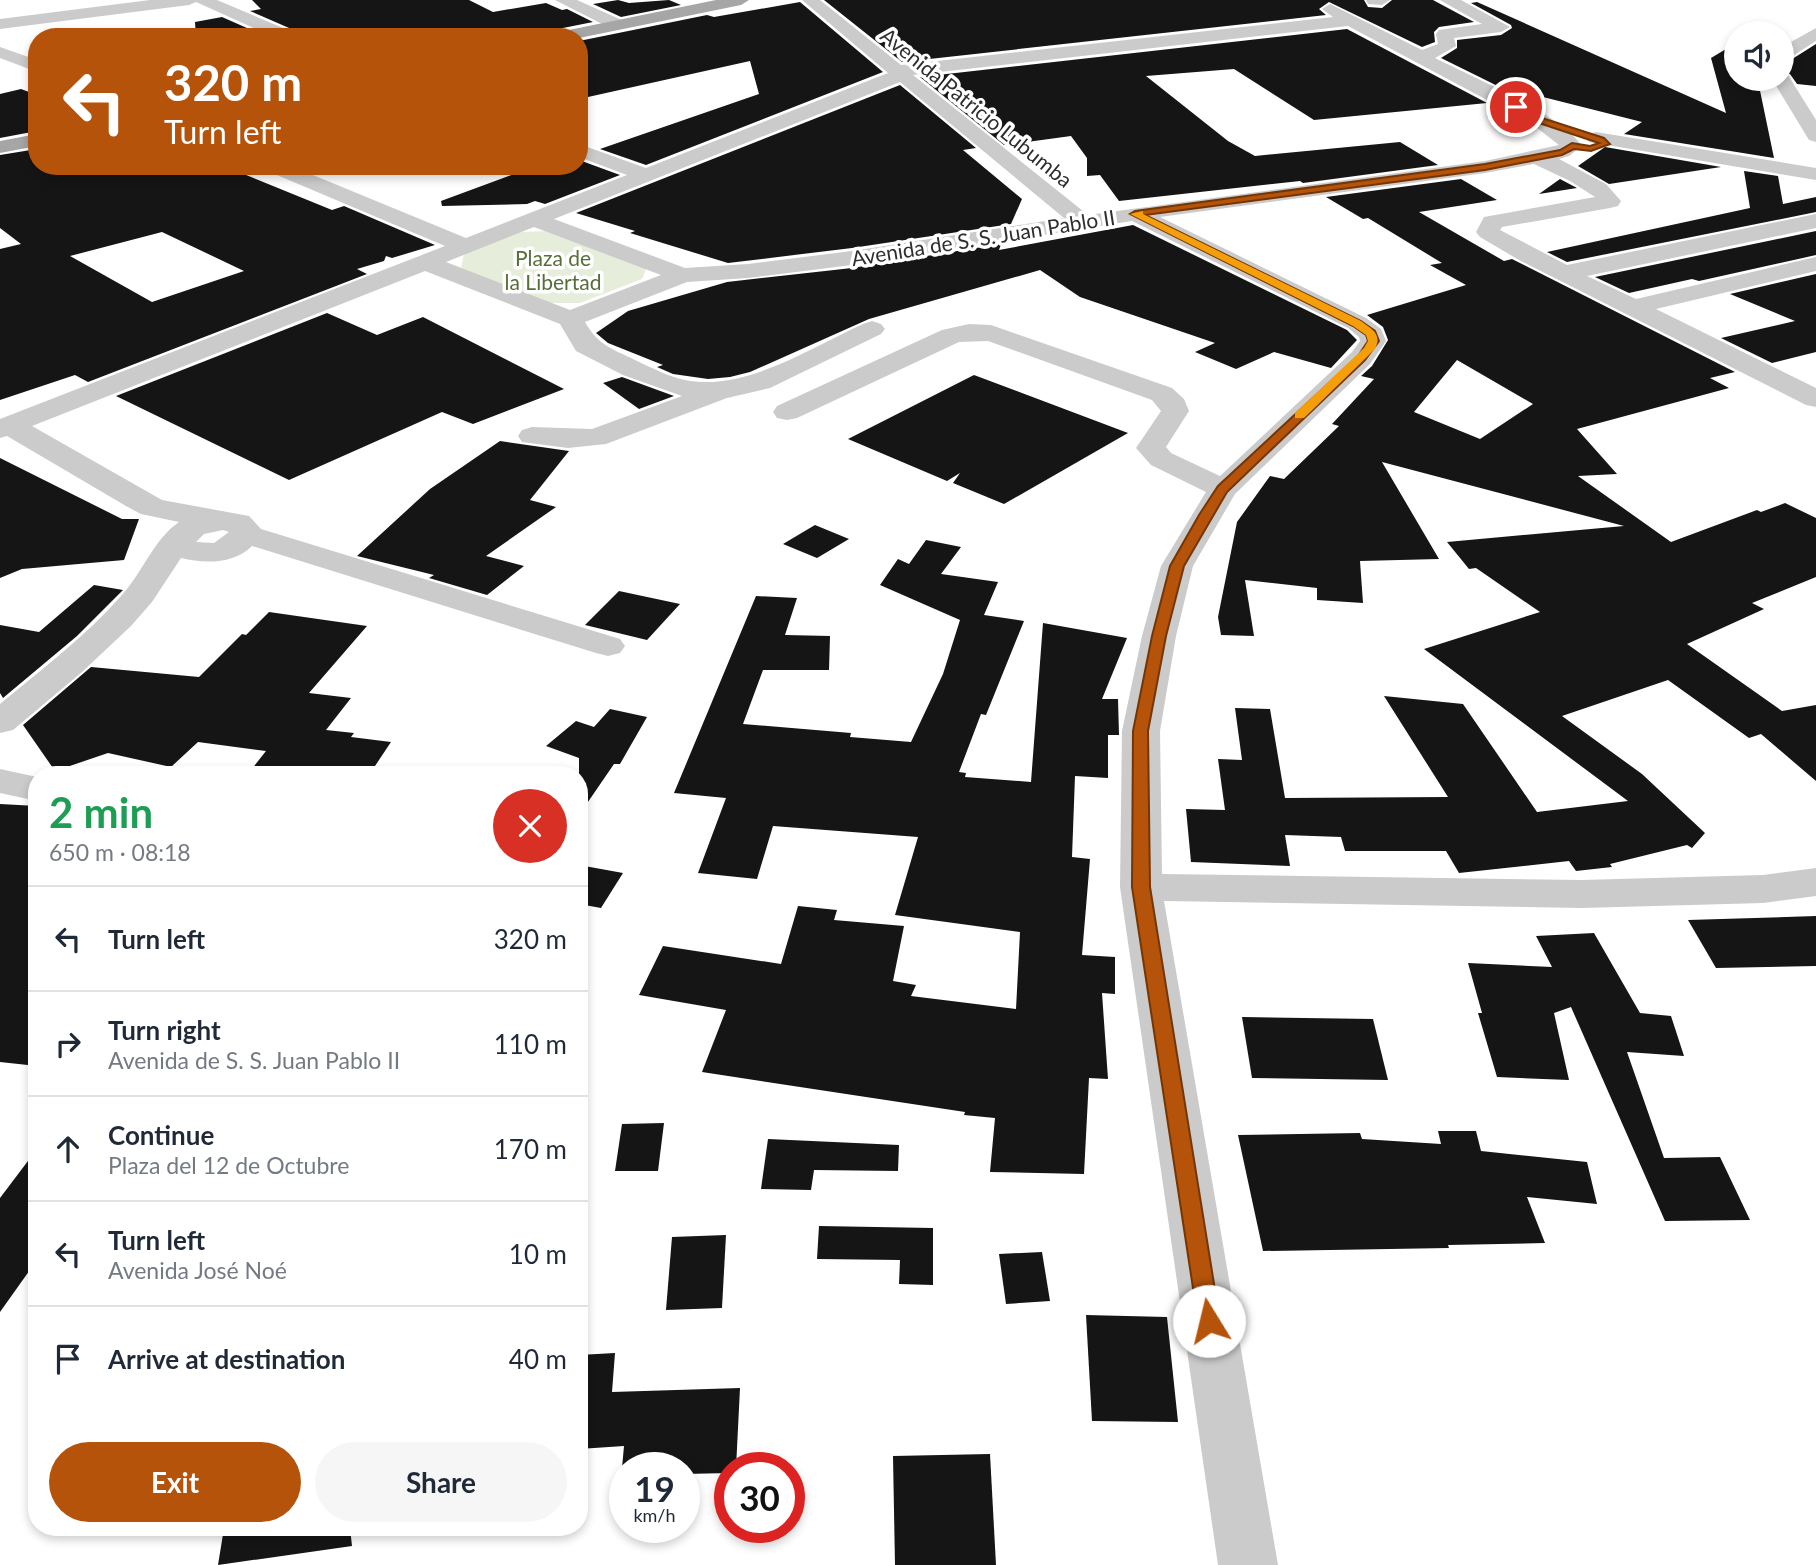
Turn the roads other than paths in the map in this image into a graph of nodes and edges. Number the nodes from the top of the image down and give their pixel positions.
1 (96, 0) edge
2 (189, 0) edge
3 (203, 0) edge
4 (564, 0) edge
5 (741, 0) edge
6 (810, 0) edge
7 (1313, 0) edge
8 (1374, 0) edge
9 (1382, 0) edge
10 (1448, 0) edge
11 (0, 13) edge
12 (1353, 20) junction
13 (0, 24) edge
14 (618, 25) junction
15 (268, 28) edge
16 (0, 31) edge
17 (588, 31) edge
18 (1816, 33) edge
19 (24, 41) dead end
20 (1794, 47) edge
21 (0, 52) edge
22 (1422, 57) junction
23 (28, 63) edge
24 (898, 73) junction
25 (919, 90) junction
26 (1791, 91) edge
27 (848, 96) junction
28 (1807, 110) edge
29 (1816, 136) edge
30 (28, 142) edge
31 (1585, 142) junction
32 (0, 147) edge
33 (588, 153) edge
34 (1538, 158) junction
35 (643, 174) junction
36 (1816, 174) edge
37 (297, 175) edge
38 (349, 175) edge
39 (404, 197) dead end
40 (1135, 214) junction
41 (532, 219) junction
42 (1816, 221) edge
43 (1083, 222) junction
44 (467, 235) junction
45 (424, 262) junction
46 (1816, 264) edge
47 (1565, 273) junction
48 (683, 275) junction
49 (1635, 307) junction
50 (569, 319) junction
51 (872, 330) dead end
52 (1816, 376) edge
53 (1785, 383) junction
54 (722, 391) junction
55 (1816, 399) edge
56 (787, 412) dead end
57 (4, 427) edge
58 (532, 436) dead end
59 (1223, 489) junction
60 (152, 507) junction
61 (213, 537) junction
62 (179, 540) junction
63 (153, 581) junction
64 (608, 646) dead end
65 (0, 722) edge
66 (0, 781) edge
67 (28, 787) edge
68 (1816, 882) edge
69 (1141, 887) junction
70 (1248, 1565) edge

1 - 11 street
2 - 13 street
3 - 15 street
4 - 14 street
5 - 14 main road
6 - 24 street, Avenida Patricio Lubumba
7 - 12 street
8 - 9 street
10 - 22 street
12 - 22 street
12 - 24 street
14 - 17 main road
16 - 19 street
18 - 20 street
21 - 23 street
22 - 31 street
24 - 25 street, Avenida Patricio Lubumba
24 - 27 street
25 - 27 street
25 - 43 street, Avenida Patricio Lubumba
26 - 28 street
27 - 35 street
28 - 29 street
30 - 32 main road
31 - 34 street, Avenida de S. S. Juan Pablo II
31 - 36 street
33 - 35 street
34 - 40 street, Avenida de S. S. Juan Pablo II
34 - 47 street
35 - 41 street
37 - 44 street
38 - 39 street
40 - 43 street, Avenida de S. S. Juan Pablo II
40 - 59 street
41 - 44 street
41 - 48 street, Avenida de S. S. Juan Pablo II
42 - 47 street
43 - 48 street, Avenida de S. S. Juan Pablo II
44 - 45 street
45 - 50 street
45 - 57 street
46 - 49 street
47 - 49 street
48 - 50 street, Avenida de S. S. Juan Pablo II
49 - 53 street
50 - 54 street
51 - 54 street
52 - 53 street
53 - 55 street
54 - 58 street
56 - 59 street
57 - 60 street
59 - 69 street
60 - 61 street
60 - 62 street
61 - 62 street
61 - 63 street
61 - 64 street
62 - 63 street
63 - 65 street
66 - 67 street
68 - 69 street
69 - 70 street

